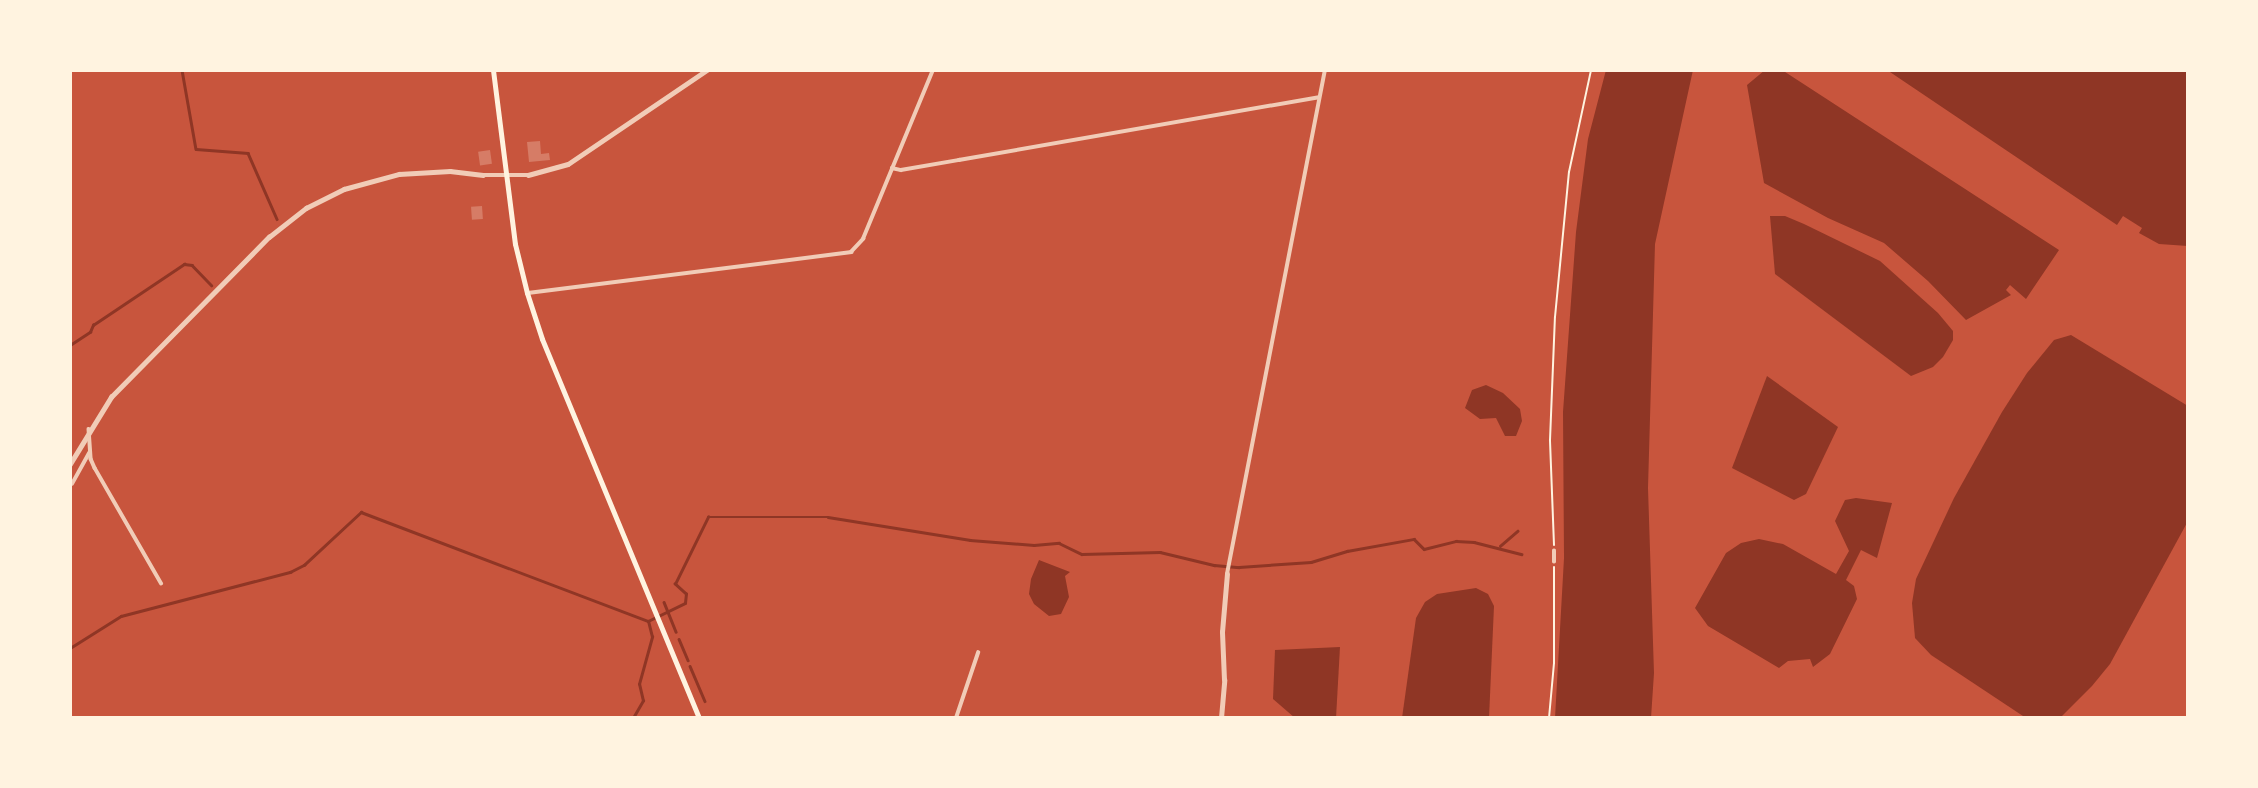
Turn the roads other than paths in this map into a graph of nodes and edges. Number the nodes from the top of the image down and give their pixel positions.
1 (493, 70) edge
2 (707, 70) edge
3 (933, 70) edge
4 (1325, 70) edge
5 (1319, 97) junction
6 (892, 168) junction
7 (505, 175) junction
8 (527, 293) junction
9 (89, 429) junction
10 (90, 452) junction
11 (71, 461) edge
12 (72, 484) dead end
13 (1554, 551) road end
14 (1554, 562) road end
15 (1227, 574) joint
16 (161, 583) dead end
17 (978, 653) dead end
18 (699, 718) edge
19 (956, 718) edge
20 (1221, 718) edge

1 - 7 main road
2 - 7 street
3 - 6 street
4 - 5 street
5 - 6 street
5 - 15 street
6 - 8 street
7 - 8 main road
7 - 9 street
8 - 18 main road
9 - 10 street
9 - 11 street
10 - 12 street
10 - 16 street
13 - 14 street
15 - 20 street
17 - 19 street

